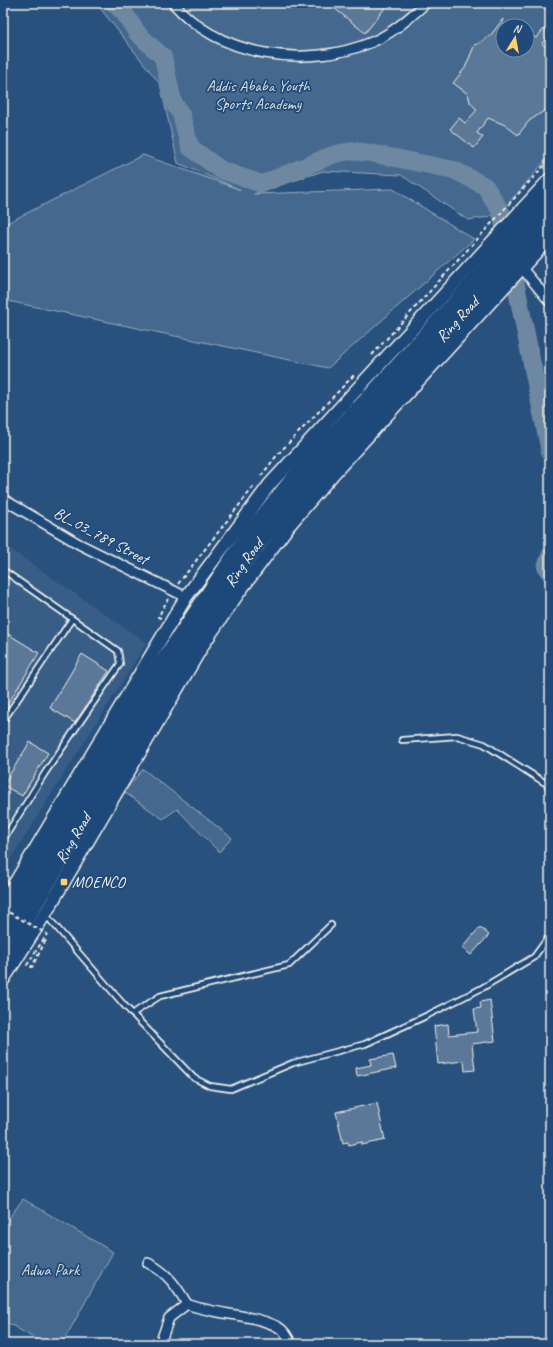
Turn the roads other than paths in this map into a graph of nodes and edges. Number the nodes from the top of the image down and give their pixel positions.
1 (174, 3) edge
2 (426, 3) edge
3 (550, 179) edge
4 (550, 198) edge
5 (550, 218) edge
6 (519, 223) junction
7 (550, 237) edge
8 (511, 257) junction
9 (550, 302) edge
10 (3, 499) edge
11 (3, 570) edge
12 (186, 597) junction
13 (72, 619) junction
14 (3, 721) edge
15 (402, 740) dead end
16 (550, 792) edge
17 (3, 840) edge
18 (3, 903) edge
19 (45, 914) junction
20 (331, 925) dead end
21 (3, 928) edge
22 (550, 935) edge
23 (3, 957) edge
24 (3, 980) edge
25 (132, 1014) junction
26 (148, 1263) dead end
27 (187, 1304) junction
28 (160, 1344) edge
29 (291, 1344) edge

1 - 2 street
3 - 6 street
4 - 6 highway, Ring Road
5 - 8 highway, Ring Road
6 - 8 highway, Ring Road
7 - 8 street
8 - 9 street
8 - 12 street, Ring Road
8 - 19 street, Ring Road
8 - 21 highway, Ring Road
8 - 23 highway, Ring Road
10 - 12 street, BL_03_789 Street
11 - 13 lane
12 - 18 street, Ring Road
13 - 14 lane
13 - 17 lane
15 - 16 lane
19 - 24 street, Ring Road
19 - 25 lane
20 - 25 lane
22 - 25 lane
26 - 27 street
27 - 28 street
27 - 29 street

